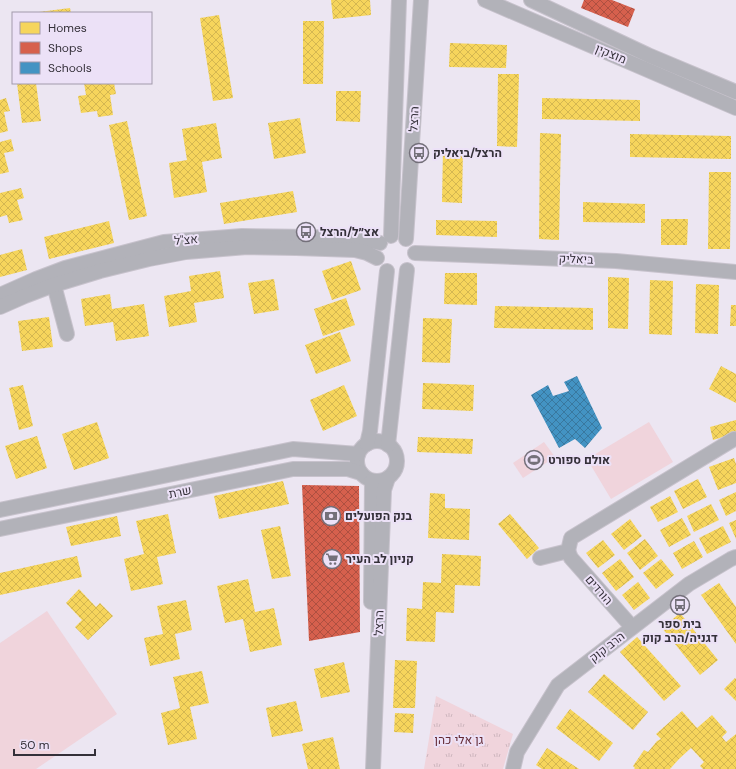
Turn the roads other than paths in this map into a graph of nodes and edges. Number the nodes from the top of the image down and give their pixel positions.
1 (399, 0) edge
2 (421, 0) edge
3 (485, 0) edge
4 (531, 0) edge
5 (736, 92) edge
6 (736, 108) edge
7 (406, 239) junction
8 (385, 240) junction
9 (415, 253) junction
10 (377, 258) junction
11 (407, 270) junction
12 (387, 271) junction
13 (736, 272) edge
14 (54, 285) junction
15 (0, 295) edge
16 (0, 307) edge
17 (67, 334) dead end
18 (734, 439) dead end
19 (388, 444) junction
20 (362, 449) junction
21 (366, 477) junction
22 (388, 478) junction
23 (0, 510) edge
24 (0, 529) edge
25 (568, 551) junction
26 (736, 557) edge
27 (540, 558) dead end
28 (632, 627) junction
29 (365, 769) edge
30 (373, 769) edge
31 (513, 769) edge

1 - 8 street, הרצל
2 - 7 street, הרצל
3 - 6 street, מוצקין
4 - 5 street, מוצקין
7 - 8 street
7 - 9 street
8 - 10 street
8 - 15 street, אצ"ל
9 - 11 street
9 - 13 street, ביאליק
10 - 12 street
10 - 14 street, אצ"ל
11 - 12 street
11 - 19 street
12 - 20 street
14 - 16 street, אצ"ל
14 - 17 street
18 - 25 street
19 - 20 street
19 - 22 street
20 - 21 street
20 - 23 street, שרת
21 - 22 street
21 - 24 street, שרת
21 - 29 street, הרצל
22 - 30 street, הרצל
25 - 27 street
25 - 28 street, הורדים
26 - 28 street, הרב קוק
28 - 31 street, הרב קוק

